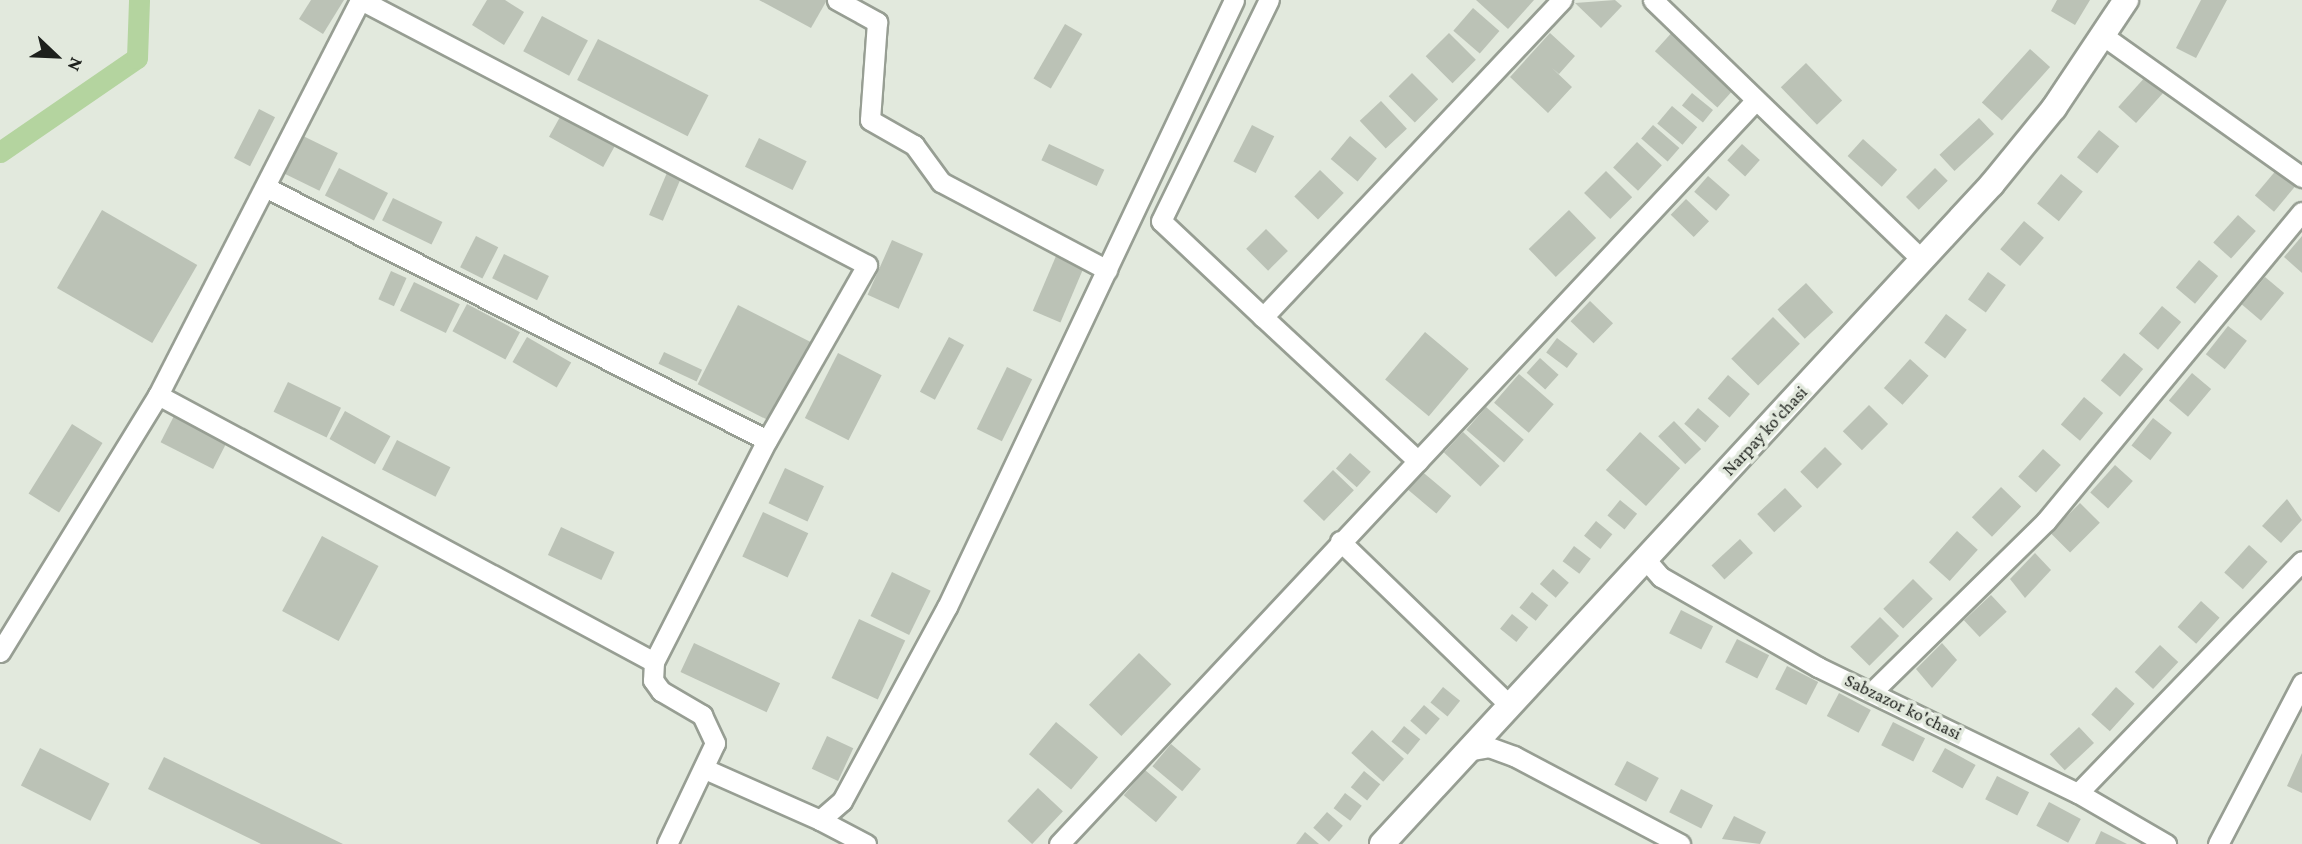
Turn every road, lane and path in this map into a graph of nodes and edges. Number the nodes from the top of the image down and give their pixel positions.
1 (361, 0) edge
2 (836, 0) edge
3 (1234, 0) edge
4 (1269, 0) edge
5 (1562, 0) edge
6 (1653, 0) edge
7 (2126, 0) edge
8 (1680, 8) edge
9 (2105, 37) junction
10 (1754, 102) junction
11 (2302, 177) edge
12 (265, 187) junction
13 (2302, 212) edge
14 (1922, 260) junction
15 (1107, 270) junction
16 (1263, 317) junction
17 (158, 395) junction
18 (766, 440) junction
19 (1418, 461) junction
20 (1340, 541) junction
21 (1646, 560) junction
22 (2302, 561) edge
23 (0, 652) edge
24 (654, 662) junction
25 (2302, 682) edge
26 (1873, 691) junction
27 (1509, 705) junction
28 (1467, 751) junction
29 (705, 769) junction
30 (2078, 793) junction
31 (820, 820) junction
32 (667, 844) edge
33 (866, 844) edge
34 (1059, 844) edge
35 (1382, 844) edge
36 (1680, 844) edge
37 (2166, 844) edge
38 (2218, 844) edge

1 - 12 street
1 - 18 street
2 - 15 street
3 - 15 street
4 - 16 street
5 - 16 street
6 - 8 street
7 - 9 street, Narpay ko'chasi
8 - 10 street
9 - 11 street
9 - 14 street, Narpay ko'chasi
10 - 14 street
10 - 19 street
12 - 17 street
12 - 18 street
13 - 26 street
14 - 21 street, Narpay ko'chasi
15 - 31 street
16 - 19 street
17 - 23 street
17 - 24 street
18 - 24 street
19 - 20 street
20 - 27 street
20 - 34 street
21 - 26 street, Sabzazor ko'chasi
21 - 27 street, Narpay ko'chasi
22 - 30 street
24 - 29 street
25 - 38 street
26 - 30 street, Sabzazor ko'chasi
27 - 28 street, Narpay ko'chasi
28 - 35 street, Narpay ko'chasi
28 - 36 street
29 - 31 street
29 - 32 street
30 - 37 street, Sabzazor ko'chasi
31 - 33 street

